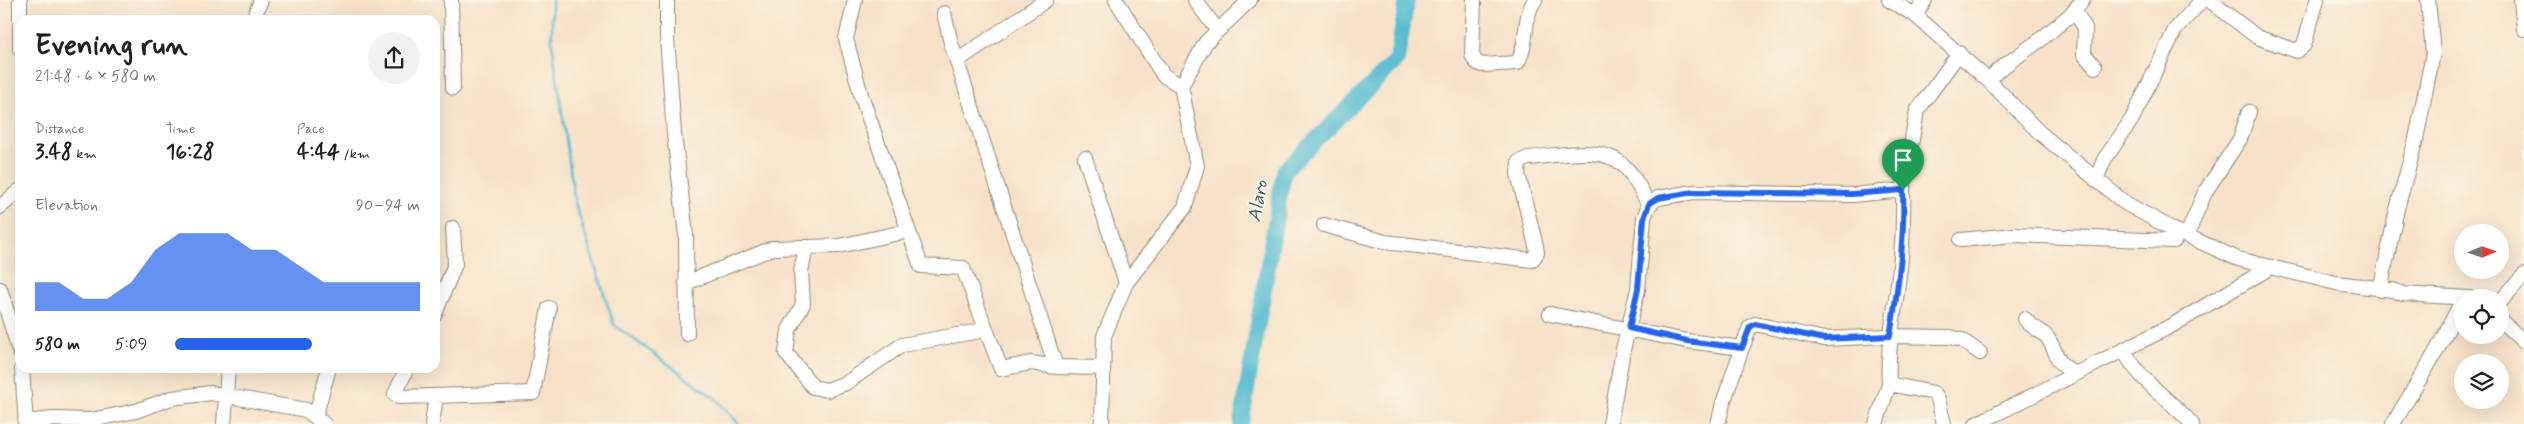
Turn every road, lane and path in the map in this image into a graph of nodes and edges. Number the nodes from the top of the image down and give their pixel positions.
1 (20, 0) edge
2 (261, 0) edge
3 (451, 0) edge
4 (668, 0) edge
5 (855, 0) edge
6 (1046, 0) edge
7 (1116, 0) edge
8 (1195, 0) edge
9 (1250, 0) edge
10 (1474, 0) edge
11 (1535, 0) edge
12 (1889, 0) edge
13 (1925, 0) edge
14 (2202, 0) edge
15 (2209, 0) edge
16 (2317, 0) edge
17 (2428, 0) edge
18 (2521, 0) edge
19 (2078, 5) edge
20 (944, 13) dead end
21 (1915, 14) junction
22 (20, 15) edge
23 (255, 15) edge
24 (2524, 23) edge
25 (1218, 30) junction
26 (1959, 53) junction
27 (958, 61) junction
28 (2095, 67) dead end
29 (1989, 81) junction
30 (1181, 86) junction
31 (453, 88) dead end
32 (2249, 112) dead end
33 (1085, 158) dead end
34 (2096, 180) junction
35 (1903, 190) junction
36 (15, 194) edge
37 (1649, 204) junction
38 (0, 207) edge
39 (1324, 225) dead end
40 (453, 228) dead end
41 (908, 231) junction
42 (2183, 234) junction
43 (1961, 240) dead end
44 (806, 247) junction
45 (2270, 267) junction
46 (2524, 275) edge
47 (1126, 282) junction
48 (686, 283) junction
49 (0, 289) edge
50 (2380, 290) junction
51 (2509, 292) edge
52 (2454, 298) edge
53 (440, 302) edge
54 (549, 308) dead end
55 (1550, 314) dead end
56 (2025, 319) dead end
57 (2454, 319) edge
58 (1629, 328) junction
59 (2509, 328) edge
60 (985, 330) junction
61 (687, 334) dead end
62 (1890, 336) junction
63 (15, 337) edge
64 (2524, 342) edge
65 (1742, 348) junction
66 (2124, 350) junction
67 (1980, 353) dead end
68 (1056, 367) junction
69 (1103, 368) junction
70 (22, 373) edge
71 (227, 373) edge
72 (329, 373) edge
73 (405, 373) edge
74 (2076, 374) junction
75 (1889, 384) junction
76 (225, 396) junction
77 (436, 396) junction
78 (319, 421) edge
79 (26, 423) edge
80 (224, 424) edge
81 (432, 424) edge
82 (1102, 424) edge
83 (1610, 424) edge
84 (1718, 424) edge
85 (1876, 424) edge
86 (1944, 424) edge
87 (1976, 424) edge
88 (2192, 424) edge
89 (2393, 424) edge

1 - 22 street
2 - 23 street
3 - 31 street
4 - 48 street
5 - 41 street
6 - 27 street
7 - 30 street
8 - 25 street
9 - 25 street
10 - 11 street
12 - 21 street
13 - 21 street
14 - 34 street
15 - 16 street
17 - 50 street
18 - 24 street
19 - 28 street
19 - 29 street
20 - 27 street
21 - 26 street
25 - 30 street
26 - 29 street
26 - 35 street
27 - 68 street
29 - 34 street
30 - 47 street
32 - 42 street
33 - 47 street
34 - 42 street
35 - 37 street
35 - 62 street
36 - 38 street
37 - 39 street
37 - 58 street
40 - 53 street
41 - 44 street
41 - 60 street
42 - 43 street
42 - 45 street
44 - 48 street
44 - 60 street
45 - 50 street
45 - 66 street
46 - 51 street
47 - 69 street
48 - 61 street
49 - 63 street
50 - 52 street
54 - 77 street
55 - 58 street
56 - 74 street
57 - 89 street
58 - 65 street
58 - 83 street
59 - 64 street
60 - 68 street
62 - 65 street
62 - 67 street
62 - 75 street
65 - 84 street
66 - 74 street
66 - 88 street
68 - 69 street
69 - 82 street
70 - 79 street
71 - 76 street
72 - 78 street
73 - 77 street
74 - 87 street
75 - 85 street
75 - 86 street
76 - 78 street
76 - 79 street
76 - 80 street
77 - 81 street

